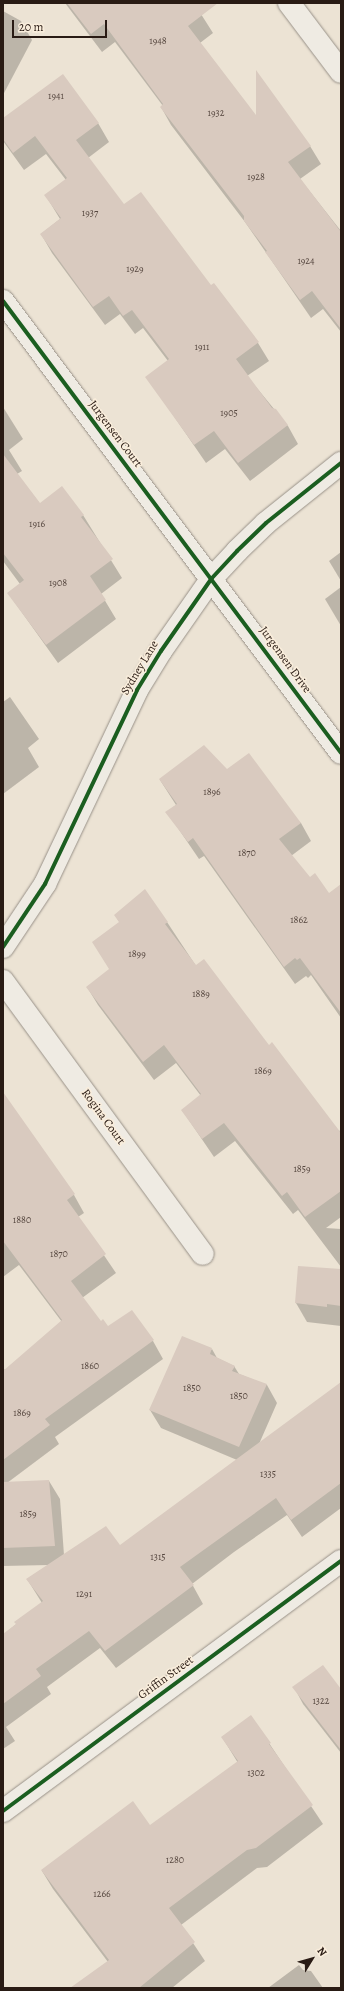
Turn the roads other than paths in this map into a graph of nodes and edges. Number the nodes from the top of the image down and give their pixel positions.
1 (289, 3) edge
2 (341, 72) edge
3 (3, 301) edge
4 (341, 463) edge
5 (212, 578) junction
6 (341, 753) edge
7 (3, 947) edge
8 (3, 981) edge
9 (203, 1254) dead end
10 (341, 1561) edge
11 (3, 1811) edge

1 - 2 street
3 - 5 street, Jurgensen Court
4 - 5 street, Sydney Lane
5 - 6 street, Jurgensen Drive
5 - 7 street, Sydney Lane
8 - 9 street, Rogina Court
10 - 11 street, Griffin Street

